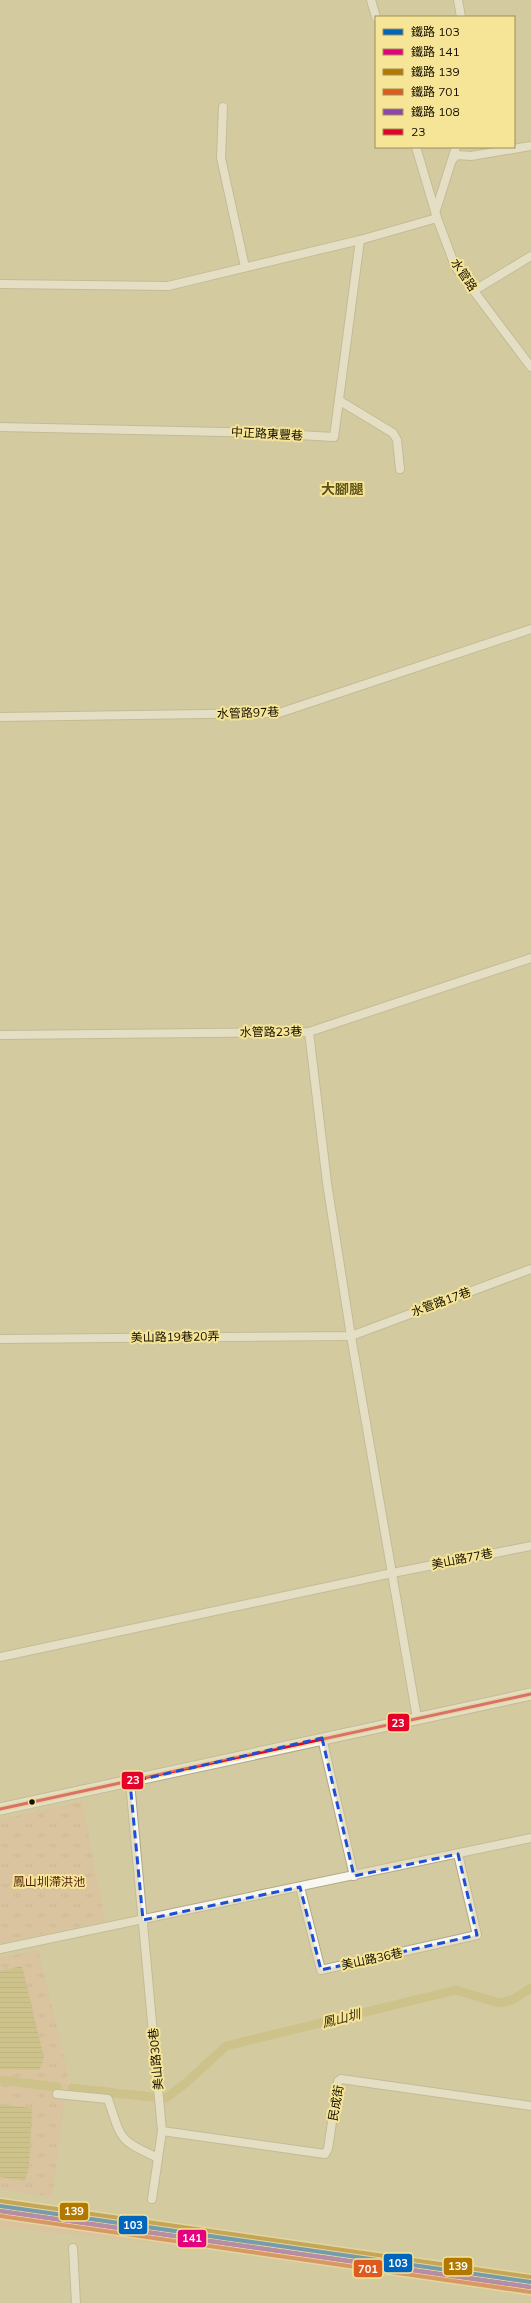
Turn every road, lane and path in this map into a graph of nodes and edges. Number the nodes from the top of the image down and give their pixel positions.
1 (371, 0) edge
2 (458, 0) edge
3 (376, 16) edge
4 (461, 16) edge
5 (223, 107) dead end
6 (531, 146) edge
7 (416, 148) edge
8 (456, 148) edge
9 (452, 160) junction
10 (436, 214) junction
11 (360, 240) junction
12 (531, 256) edge
13 (245, 267) junction
14 (0, 284) edge
15 (475, 290) junction
16 (531, 367) edge
17 (340, 401) junction
18 (0, 427) edge
19 (400, 469) dead end
20 (531, 629) edge
21 (0, 716) edge
22 (531, 958) edge
23 (309, 1032) junction
24 (0, 1035) edge
25 (531, 1269) edge
26 (351, 1336) junction
27 (0, 1339) edge
28 (531, 1546) edge
29 (392, 1573) junction
30 (0, 1657) edge
31 (531, 1694) edge
32 (417, 1718) junction
33 (322, 1738) junction
34 (130, 1782) junction
35 (0, 1809) edge
36 (531, 1838) edge
37 (458, 1854) junction
38 (354, 1876) junction
39 (300, 1887) junction
40 (143, 1920) junction
41 (0, 1949) edge
42 (57, 2094) dead end
43 (531, 2106) edge
44 (162, 2131) junction
45 (158, 2158) junction
46 (152, 2199) dead end
47 (73, 2248) dead end
48 (76, 2303) edge

1 - 3 street
2 - 4 street
5 - 13 street
6 - 9 street
7 - 10 street, 水管路
8 - 9 street
9 - 10 street
10 - 11 street
10 - 15 street, 水管路
11 - 13 street
11 - 17 street, 中正路東豐巷
12 - 15 street
13 - 14 street
15 - 16 street, 水管路
17 - 18 street, 中正路東豐巷
17 - 19 street
20 - 21 street, 水管路97巷
22 - 23 street, 水管路23巷
23 - 24 street, 水管路23巷
23 - 26 street
25 - 26 street, 水管路17巷
26 - 27 street, 美山路19巷20弄
26 - 29 street
28 - 29 street, 美山路77巷
29 - 30 street, 美山路77巷
29 - 32 street
31 - 32 street
32 - 33 street
33 - 34 street
33 - 38 street
34 - 35 street
34 - 40 street, 美山路30巷
36 - 37 street
37 - 38 street
37 - 39 street, 美山路36巷
38 - 39 street
39 - 40 street
40 - 41 street
40 - 44 street, 美山路30巷
42 - 45 street
43 - 44 street, 民成街
44 - 45 street, 美山路30巷
45 - 46 street, 美山路30巷
47 - 48 street

